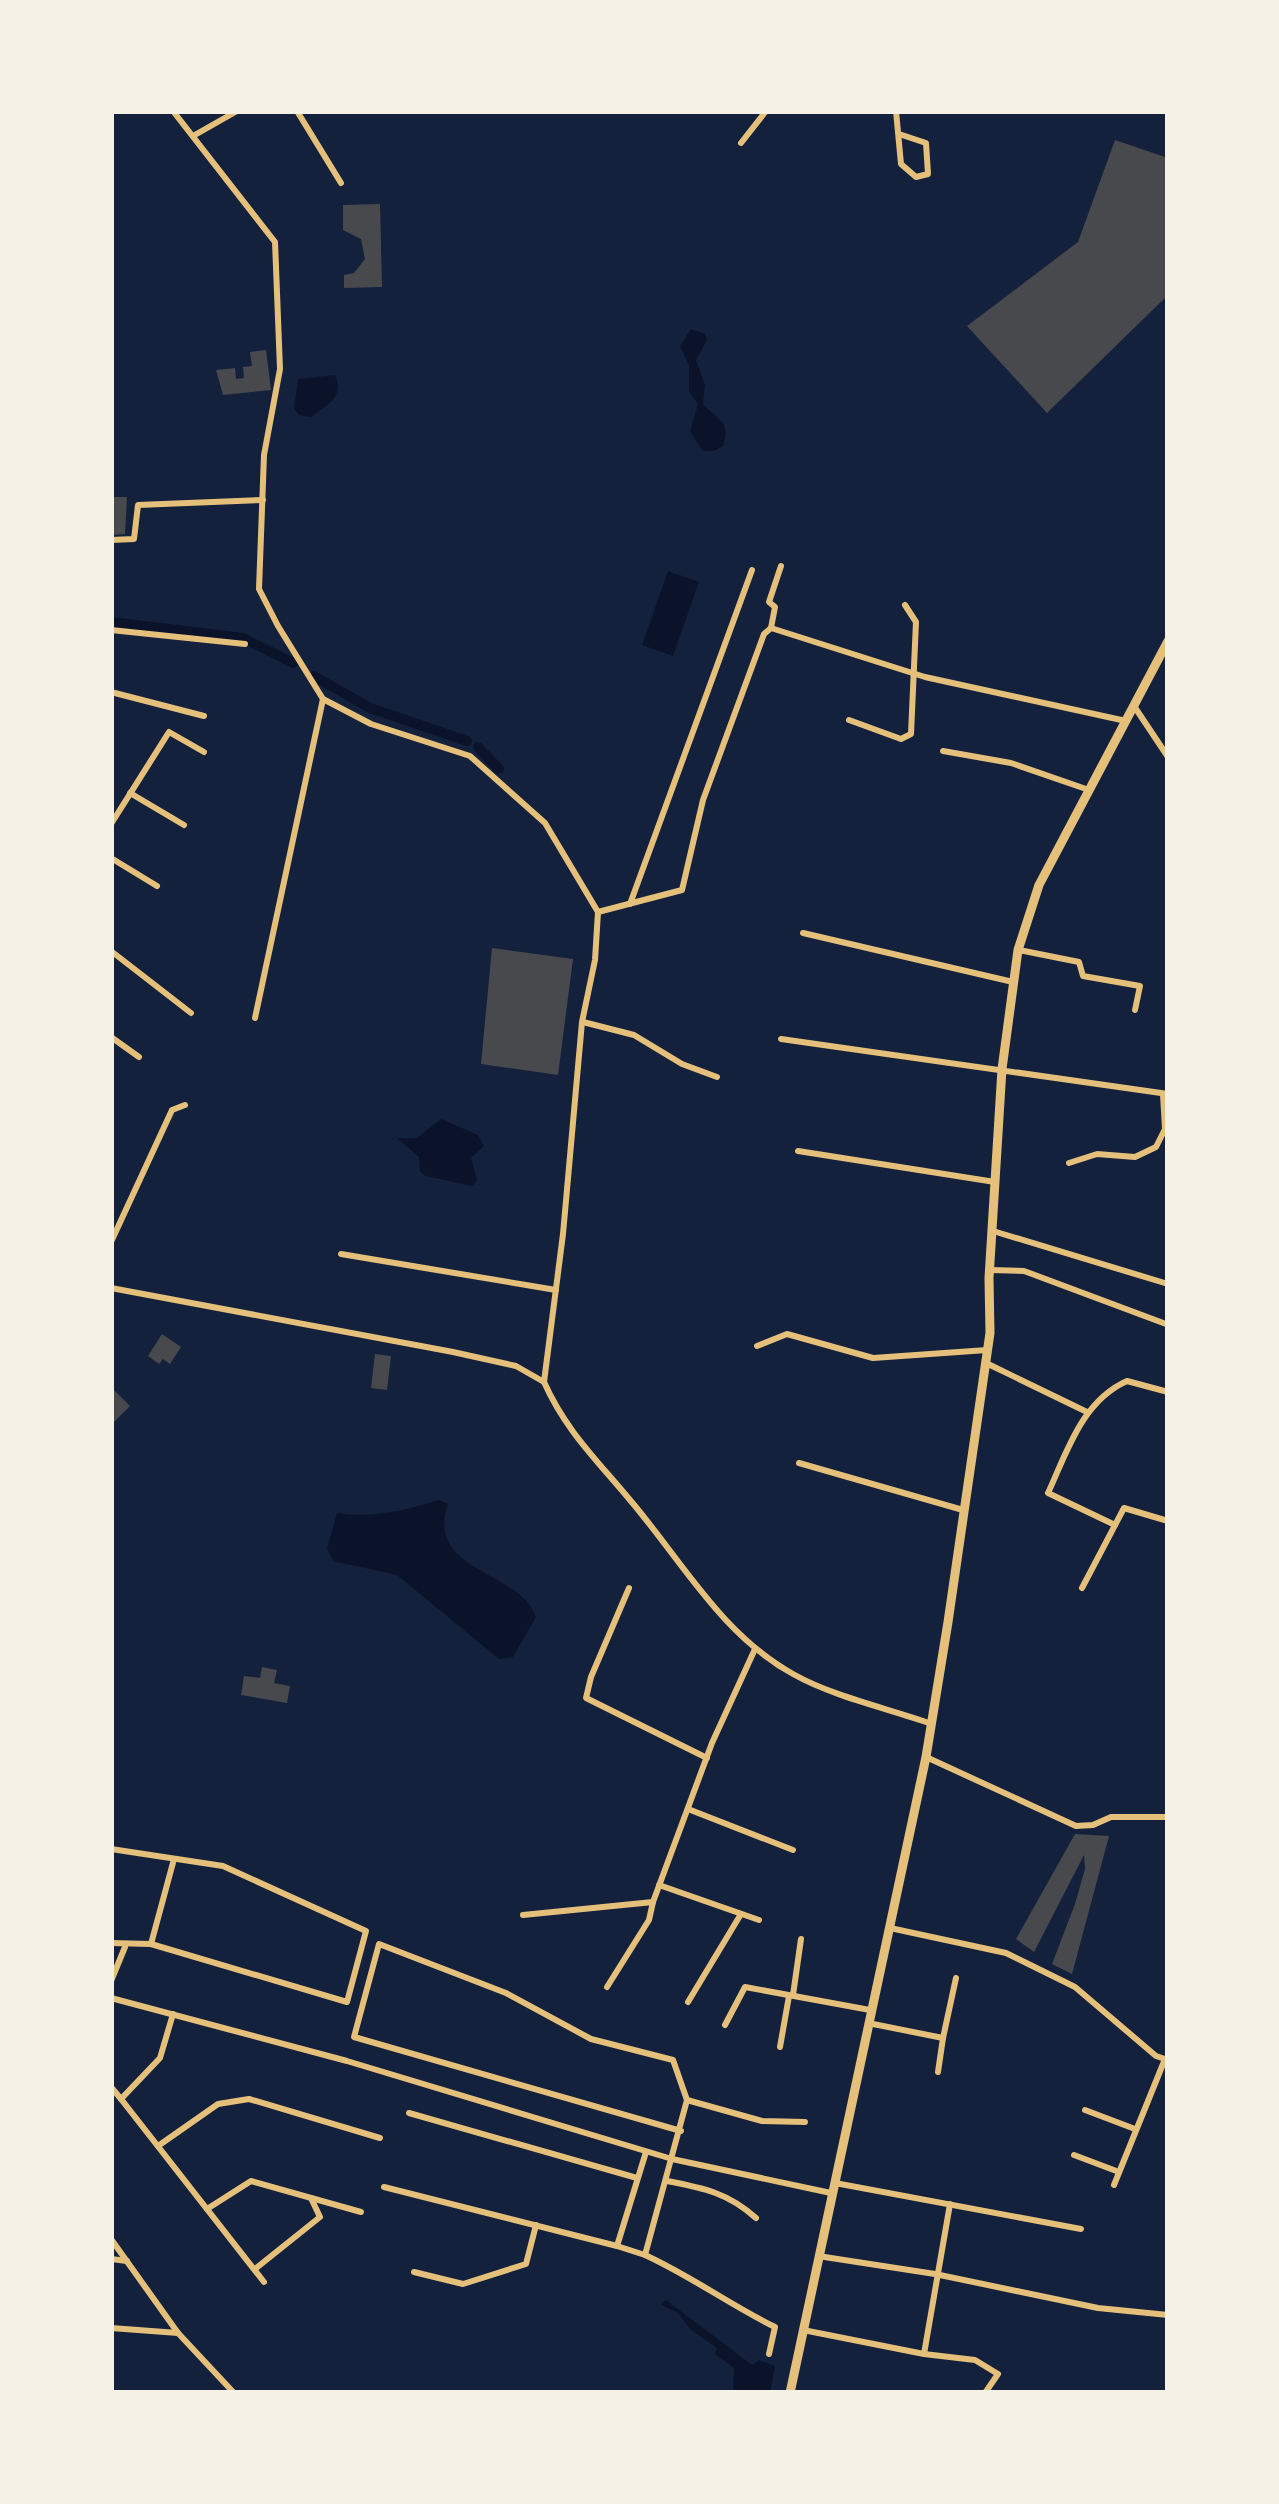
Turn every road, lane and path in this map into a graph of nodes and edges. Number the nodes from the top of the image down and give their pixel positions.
1 (173, 111) edge
2 (237, 111) edge
3 (297, 111) edge
4 (766, 111) edge
5 (896, 111) edge
6 (899, 134) junction
7 (193, 136) junction
8 (741, 142) dead end
9 (341, 183) dead end
10 (263, 500) junction
11 (111, 540) edge
12 (781, 566) dead end
13 (752, 570) dead end
14 (905, 605) dead end
15 (771, 628) junction
16 (111, 630) edge
17 (1168, 641) edge
18 (244, 644) dead end
19 (914, 674) junction
20 (111, 692) edge
21 (322, 699) junction
22 (1134, 706) junction
23 (204, 716) dead end
24 (849, 720) dead end
25 (1126, 721) junction
26 (943, 751) dead end
27 (204, 752) dead end
28 (1168, 757) edge
29 (1090, 790) junction
30 (130, 793) junction
31 (111, 824) edge
32 (184, 825) dead end
33 (111, 858) edge
34 (157, 886) dead end
35 (630, 904) junction
36 (598, 911) junction
37 (803, 933) dead end
38 (1018, 950) junction
39 (111, 951) edge
40 (1013, 982) junction
41 (1135, 1010) dead end
42 (191, 1013) dead end
43 (255, 1018) dead end
44 (582, 1022) junction
45 (111, 1037) edge
46 (781, 1039) dead end
47 (139, 1057) dead end
48 (1002, 1069) junction
49 (717, 1077) dead end
50 (1166, 1093) edge
51 (185, 1105) dead end
52 (798, 1150) dead end
53 (1069, 1163) dead end
54 (994, 1182) junction
55 (993, 1231) junction
56 (111, 1242) edge
57 (341, 1253) dead end
58 (990, 1270) junction
59 (1168, 1284) edge
60 (111, 1288) edge
61 (556, 1290) junction
62 (1166, 1324) edge
63 (758, 1346) dead end
64 (988, 1350) junction
65 (986, 1363) junction
66 (544, 1382) junction
67 (1168, 1392) edge
68 (1087, 1412) junction
69 (800, 1463) dead end
70 (963, 1510) junction
71 (1168, 1521) edge
72 (1115, 1525) junction
73 (629, 1588) dead end
74 (1082, 1588) dead end
75 (754, 1649) junction
76 (932, 1724) junction
77 (926, 1757) junction
78 (707, 1758) junction
79 (688, 1809) junction
80 (1168, 1817) edge
81 (111, 1849) edge
82 (794, 1850) dead end
83 (174, 1858) junction
84 (659, 1885) junction
85 (653, 1902) junction
86 (741, 1914) junction
87 (523, 1915) dead end
88 (759, 1920) dead end
89 (887, 1927) junction
90 (801, 1939) dead end
91 (111, 1943) edge
92 (151, 1944) junction
93 (125, 1947) junction
94 (956, 1978) dead end
95 (111, 1981) edge
96 (608, 1987) dead end
97 (791, 1996) junction
98 (111, 1998) edge
99 (688, 2002) dead end
100 (870, 2010) junction
101 (173, 2014) junction
102 (868, 2023) junction
103 (725, 2025) dead end
104 (943, 2038) junction
105 (780, 2047) dead end
106 (1167, 2059) edge
107 (938, 2072) dead end
108 (111, 2087) edge
109 (121, 2099) junction
110 (687, 2101) junction
111 (1085, 2110) dead end
112 (410, 2113) dead end
113 (805, 2122) dead end
114 (1136, 2129) junction
115 (681, 2131) junction
116 (380, 2138) dead end
117 (158, 2146) junction
118 (646, 2152) junction
119 (1074, 2155) dead end
120 (672, 2159) junction
121 (1119, 2172) junction
122 (637, 2178) junction
123 (666, 2180) junction
124 (1114, 2185) dead end
125 (384, 2187) dead end
126 (834, 2188) junction
127 (311, 2198) junction
128 (950, 2204) junction
129 (207, 2209) junction
130 (361, 2212) dead end
131 (756, 2218) dead end
132 (536, 2225) junction
133 (1081, 2229) dead end
134 (111, 2240) edge
135 (617, 2246) junction
136 (645, 2255) junction
137 (818, 2256) junction
138 (111, 2260) edge
139 (127, 2261) junction
140 (254, 2269) junction
141 (414, 2272) dead end
142 (935, 2274) junction
143 (264, 2282) dead end
144 (1168, 2315) edge
145 (111, 2328) edge
146 (802, 2330) junction
147 (178, 2333) junction
148 (769, 2354) dead end
149 (924, 2354) junction
150 (224, 2381) junction
151 (217, 2393) edge
152 (234, 2393) edge
153 (790, 2393) edge
154 (985, 2393) edge

1 - 7 street
2 - 7 street
3 - 9 street
4 - 8 street
5 - 6 street
6 - 6 street
7 - 10 street
10 - 11 street
10 - 21 street
12 - 15 street
13 - 35 street
14 - 19 street
15 - 19 street
15 - 35 street
16 - 18 street
17 - 22 main road
19 - 24 street
19 - 25 street
20 - 23 street
21 - 36 street
21 - 43 street
22 - 25 main road
22 - 28 street
25 - 29 main road
26 - 29 street
27 - 30 street
29 - 38 main road
30 - 31 street
30 - 32 street
33 - 34 street
35 - 36 street
36 - 44 street
37 - 40 street
38 - 40 main road
38 - 41 street
39 - 42 street
40 - 48 main road
44 - 49 street
44 - 61 street
45 - 47 street
46 - 48 street
48 - 50 street
48 - 54 main road
50 - 53 street
51 - 56 street
52 - 54 street
54 - 55 main road
55 - 58 main road
55 - 59 street
57 - 61 street
58 - 62 street
58 - 64 main road
60 - 66 street
61 - 66 street
63 - 64 street
64 - 65 main road
65 - 68 street
65 - 70 main road
66 - 75 street
67 - 68 street
68 - 72 street
69 - 70 street
70 - 76 main road
71 - 72 street
72 - 74 street
73 - 78 street
75 - 76 street
75 - 78 street
76 - 77 main road
77 - 80 street
77 - 89 main road
78 - 79 street
79 - 82 street
79 - 84 street
81 - 83 street
83 - 92 street
83 - 92 street
84 - 85 street
84 - 86 street
85 - 87 street
85 - 96 street
86 - 88 street
86 - 99 street
89 - 100 main road
89 - 106 street
90 - 97 street
91 - 93 street
92 - 93 street
93 - 95 street
94 - 104 street
97 - 100 street
97 - 103 street
97 - 105 street
98 - 101 street
100 - 102 main road
101 - 109 street
101 - 118 street
102 - 104 street
102 - 126 main road
104 - 107 street
106 - 114 street
108 - 109 street
109 - 117 street
110 - 113 street
110 - 115 street
110 - 115 street
111 - 114 street
112 - 122 street
114 - 121 street
115 - 120 street
116 - 117 street
117 - 129 street
118 - 120 street
118 - 122 street
119 - 121 street
120 - 123 street
120 - 126 street
121 - 124 street
122 - 135 street
123 - 131 street
123 - 136 street
125 - 132 street
126 - 128 street
126 - 137 main road
127 - 129 street
127 - 130 street
127 - 140 street
128 - 133 street
128 - 142 street
129 - 140 street
132 - 135 street
132 - 141 street
134 - 139 street
135 - 136 street
136 - 148 street
137 - 142 street
137 - 146 main road
138 - 139 street
139 - 147 street
140 - 143 street
142 - 144 street
142 - 149 street
145 - 147 street
146 - 149 street
146 - 153 main road
147 - 150 street
149 - 154 street
150 - 151 street
150 - 152 street

